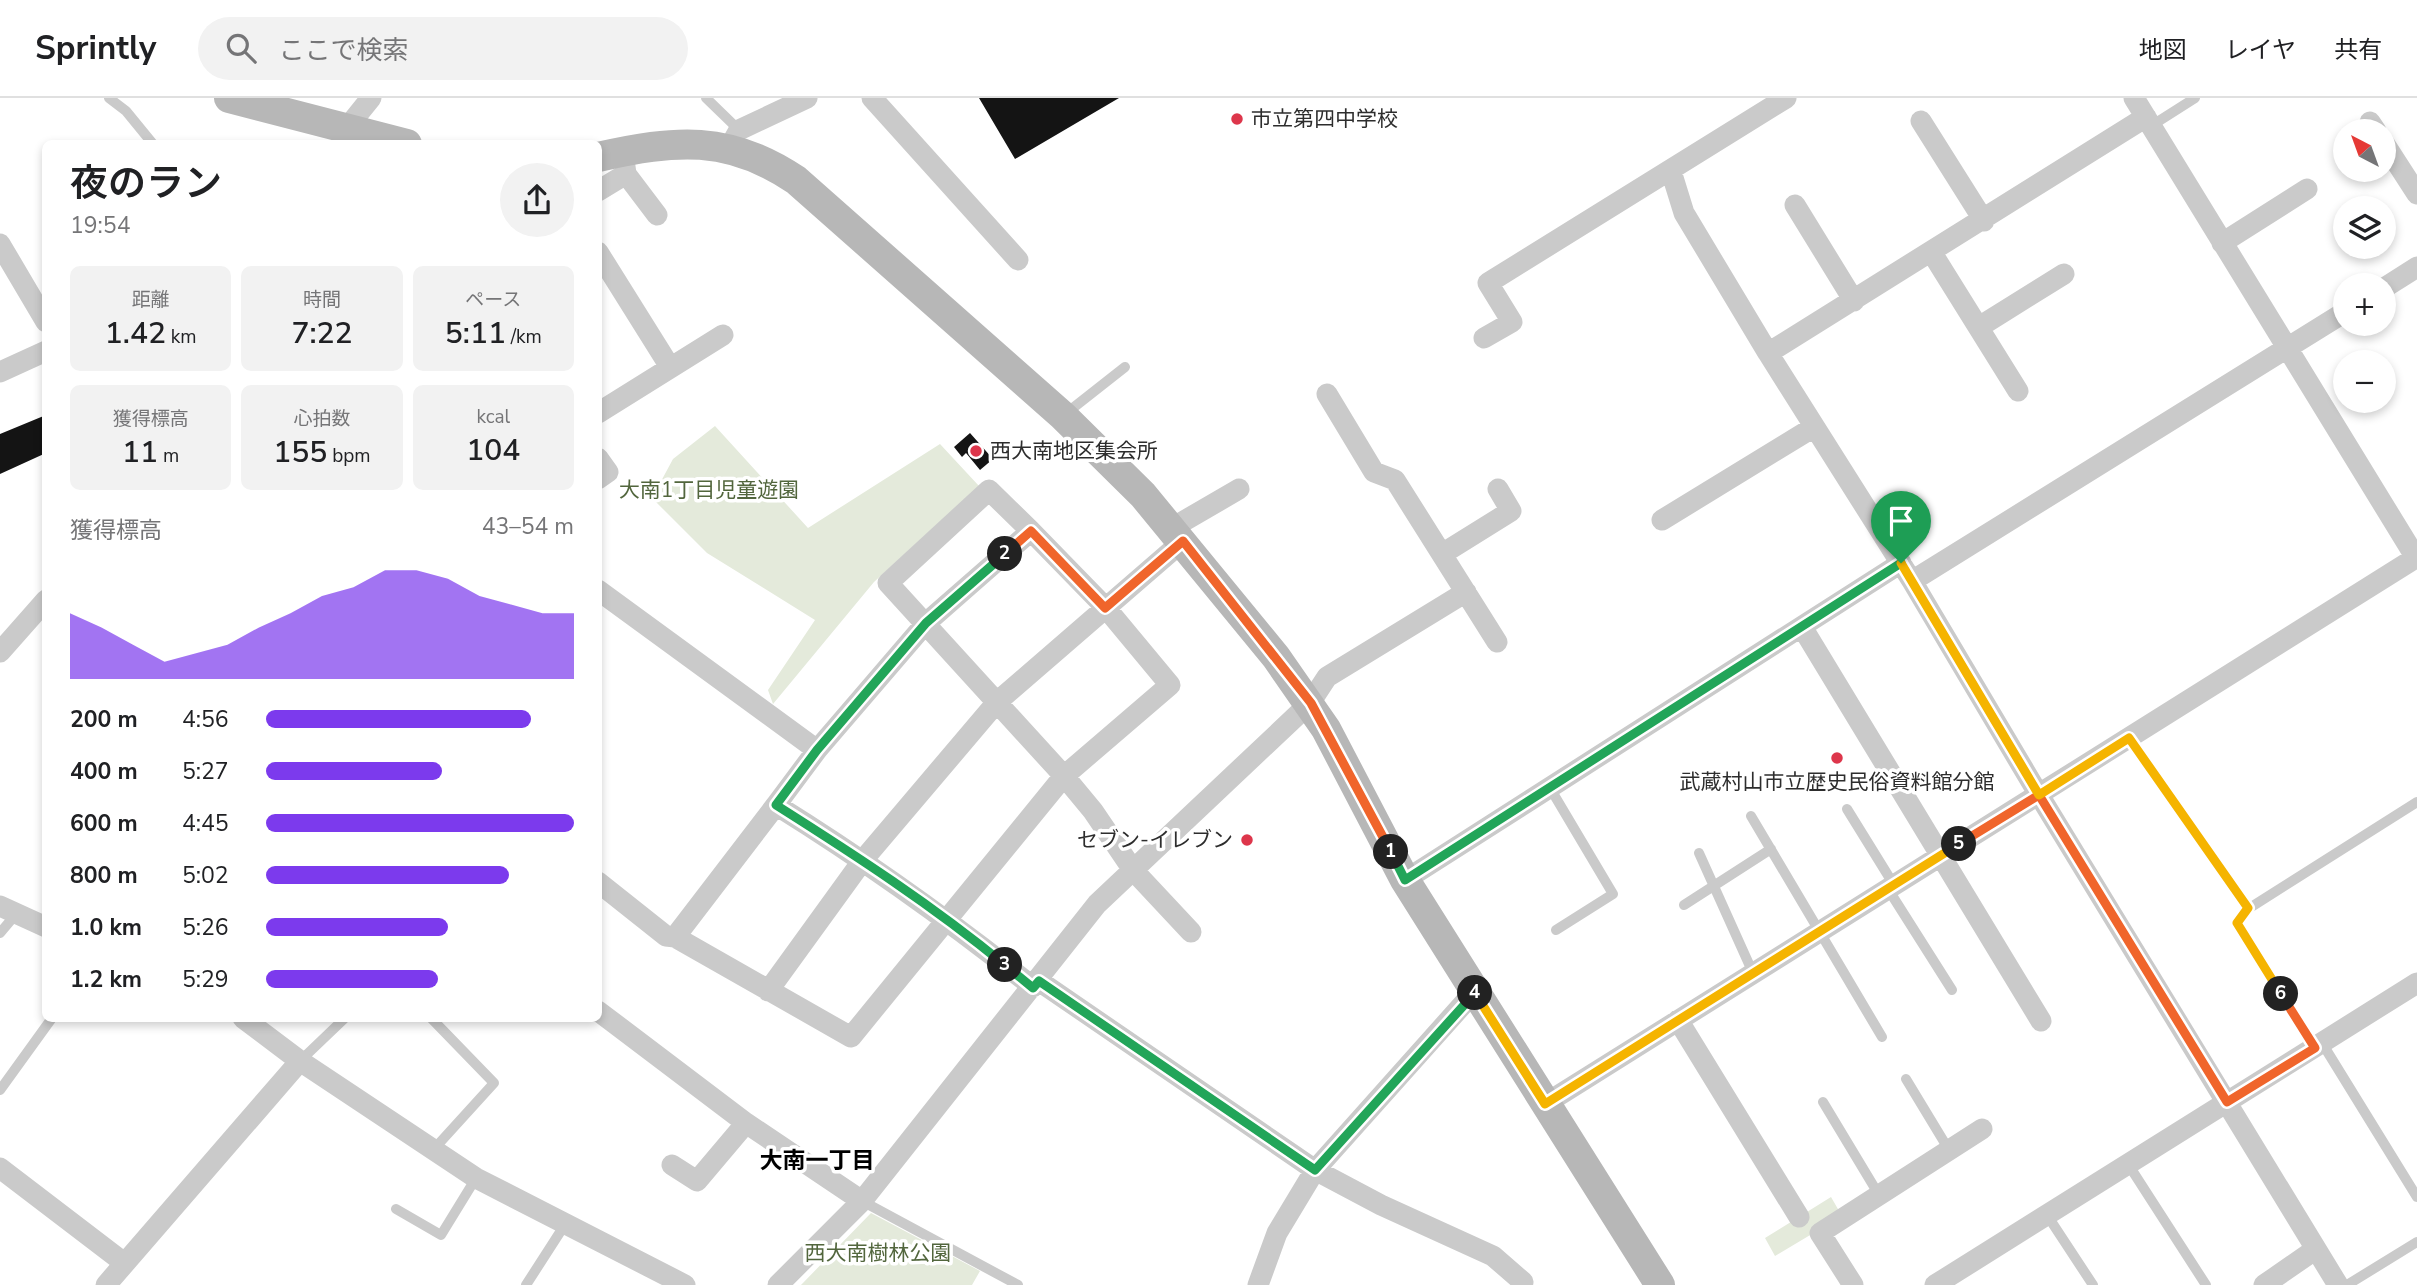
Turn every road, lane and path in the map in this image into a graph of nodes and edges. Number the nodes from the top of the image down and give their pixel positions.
1 (109, 98) edge
2 (229, 98) edge
3 (371, 98) edge
4 (706, 98) edge
5 (807, 98) edge
6 (872, 98) edge
7 (1786, 98) edge
8 (2134, 98) edge
9 (2195, 98) edge
10 (1921, 121) dead end
11 (2149, 121) junction
12 (346, 130) junction
13 (734, 139) junction
14 (150, 140) edge
15 (390, 140) edge
16 (616, 161) edge
17 (2396, 162) edge
18 (1671, 171) junction
19 (602, 184) edge
20 (2307, 189) dead end
21 (2417, 194) edge
22 (1795, 205) dead end
23 (657, 215) dead end
24 (1984, 221) junction
25 (2222, 243) junction
26 (2, 252) edge
27 (1932, 253) junction
28 (602, 258) edge
29 (1018, 260) dead end
30 (2417, 267) edge
31 (2064, 274) dead end
32 (2396, 280) edge
33 (1854, 301) junction
34 (42, 316) edge
35 (2333, 319) edge
36 (1979, 327) junction
37 (723, 335) dead end
38 (1484, 338) dead end
39 (2287, 348) junction
40 (42, 353) edge
41 (1768, 353) junction
42 (670, 367) junction
43 (1125, 367) dead end
44 (0, 372) edge
45 (2018, 391) dead end
46 (1327, 394) dead end
47 (602, 410) edge
48 (1063, 416) junction
49 (1814, 427) junction
50 (602, 464) edge
51 (602, 476) edge
52 (1239, 489) dead end
53 (1498, 489) dead end
54 (1662, 520) dead end
55 (1031, 531) junction
56 (1177, 534) junction
57 (1442, 554) junction
58 (2416, 558) edge
59 (1907, 572) junction
60 (1466, 592) junction
61 (602, 593) edge
62 (42, 605) edge
63 (1105, 608) junction
64 (926, 623) junction
65 (1802, 627) junction
66 (1497, 642) dead end
67 (0, 652) edge
68 (996, 702) junction
69 (1311, 703) junction
70 (2129, 738) junction
71 (817, 750) junction
72 (1064, 776) junction
73 (1550, 788) junction
74 (2039, 795) junction
75 (2417, 802) edge
76 (776, 805) junction
77 (1847, 808) dead end
78 (1751, 816) dead end
79 (1771, 849) junction
80 (1699, 853) dead end
81 (1940, 856) junction
82 (863, 860) junction
83 (1133, 870) junction
84 (1405, 880) junction
85 (602, 885) edge
86 (1713, 886) junction
87 (1891, 887) junction
88 (1684, 905) dead end
89 (2248, 908) junction
90 (8, 910) edge
91 (948, 919) junction
92 (42, 925) edge
93 (1556, 930) dead end
94 (1191, 932) dead end
95 (1820, 932) junction
96 (0, 933) edge
97 (675, 937) junction
98 (1753, 973) junction
99 (2417, 983) edge
100 (1036, 984) junction
101 (1952, 989) dead end
102 (768, 991) junction
103 (1474, 992) junction
104 (602, 1015) edge
105 (1678, 1020) junction
106 (2041, 1021) dead end
107 (49, 1022) edge
108 (248, 1022) edge
109 (341, 1022) edge
110 (435, 1022) edge
111 (1882, 1037) dead end
112 (2318, 1046) junction
113 (300, 1061) junction
114 (1906, 1079) dead end
115 (0, 1090) edge
116 (1823, 1102) dead end
117 (2227, 1102) junction
118 (1545, 1104) junction
119 (746, 1123) junction
120 (1982, 1129) dead end
121 (434, 1149) junction
122 (1949, 1150) junction
123 (2128, 1164) junction
124 (672, 1165) dead end
125 (0, 1168) edge
126 (1315, 1170) junction
127 (476, 1178) junction
128 (1879, 1195) junction
129 (2417, 1198) edge
130 (862, 1201) junction
131 (396, 1209) dead end
132 (2047, 1215) junction
133 (1799, 1217) dead end
134 (565, 1226) junction
135 (2417, 1242) edge
136 (2316, 1249) junction
137 (123, 1262) junction
138 (1524, 1284) edge
139 (106, 1285) edge
140 (526, 1285) edge
141 (684, 1285) edge
142 (778, 1285) edge
143 (1018, 1285) edge
144 (1258, 1285) edge
145 (1660, 1285) edge
146 (1853, 1285) edge
147 (1935, 1285) edge
148 (2093, 1285) edge
149 (2206, 1285) edge
150 (2264, 1285) edge
151 (2338, 1285) edge
152 (2347, 1285) edge

1 - 14 lane
2 - 12 street
3 - 12 street
4 - 13 lane
5 - 13 street
6 - 29 street
7 - 18 street
8 - 11 street
9 - 11 lane
10 - 24 street
11 - 24 street
11 - 25 street
12 - 15 street
13 - 16 street
13 - 48 street
16 - 19 street
16 - 23 street
17 - 21 street
18 - 38 street
18 - 41 street
20 - 25 street
22 - 33 street
24 - 27 street
25 - 39 street
26 - 34 street
27 - 33 street
27 - 36 street
28 - 42 street
30 - 32 street
31 - 36 street
33 - 41 street
35 - 39 street
36 - 45 street
37 - 42 street
39 - 58 street
39 - 59 street
40 - 44 street
41 - 49 street
42 - 47 street
43 - 48 lane
46 - 57 street
48 - 56 street
49 - 54 street
49 - 59 street
50 - 51 street
52 - 56 street
53 - 57 street
55 - 63 street
55 - 64 street
55 - 64 street
56 - 63 street
56 - 69 street
57 - 60 street
58 - 70 street
59 - 65 street
59 - 74 street
60 - 66 street
60 - 69 street
61 - 71 street
62 - 67 street
63 - 68 street
63 - 72 street
64 - 68 street
64 - 71 street
65 - 73 street
65 - 81 street
68 - 72 street
68 - 82 street
69 - 83 street
69 - 84 street
70 - 74 street
70 - 89 lane
71 - 76 street
72 - 83 street
72 - 91 street
73 - 84 street
73 - 93 lane
74 - 81 street
74 - 117 street
75 - 89 lane
76 - 82 street
76 - 97 street
77 - 87 lane
78 - 79 lane
79 - 86 lane
79 - 95 lane
80 - 86 lane
81 - 87 street
81 - 106 street
82 - 91 street
82 - 102 street
83 - 94 street
83 - 100 street
84 - 103 street
85 - 97 street
86 - 88 lane
86 - 98 lane
87 - 95 street
87 - 101 lane
89 - 112 lane
90 - 92 street
90 - 96 lane
91 - 100 street
91 - 102 street
95 - 98 street
95 - 111 lane
97 - 102 street
98 - 105 street
99 - 112 street
100 - 126 street
100 - 130 street
103 - 118 street
103 - 126 street
104 - 119 street
105 - 118 street
105 - 133 street
107 - 115 lane
108 - 113 street
109 - 113 lane
110 - 121 lane
112 - 117 street
112 - 129 lane
113 - 121 street
113 - 137 street
114 - 122 lane
116 - 128 lane
117 - 123 street
117 - 136 street
118 - 145 street
119 - 124 street
119 - 130 street
120 - 122 street
121 - 127 street
122 - 128 street
123 - 132 street
123 - 149 lane
125 - 137 street
126 - 138 street
126 - 144 street
127 - 131 lane
127 - 134 street
128 - 146 street
130 - 142 street
130 - 143 lane
132 - 147 street
132 - 148 lane
134 - 140 lane
134 - 141 street
135 - 152 lane
136 - 150 street
136 - 151 street
137 - 139 street

